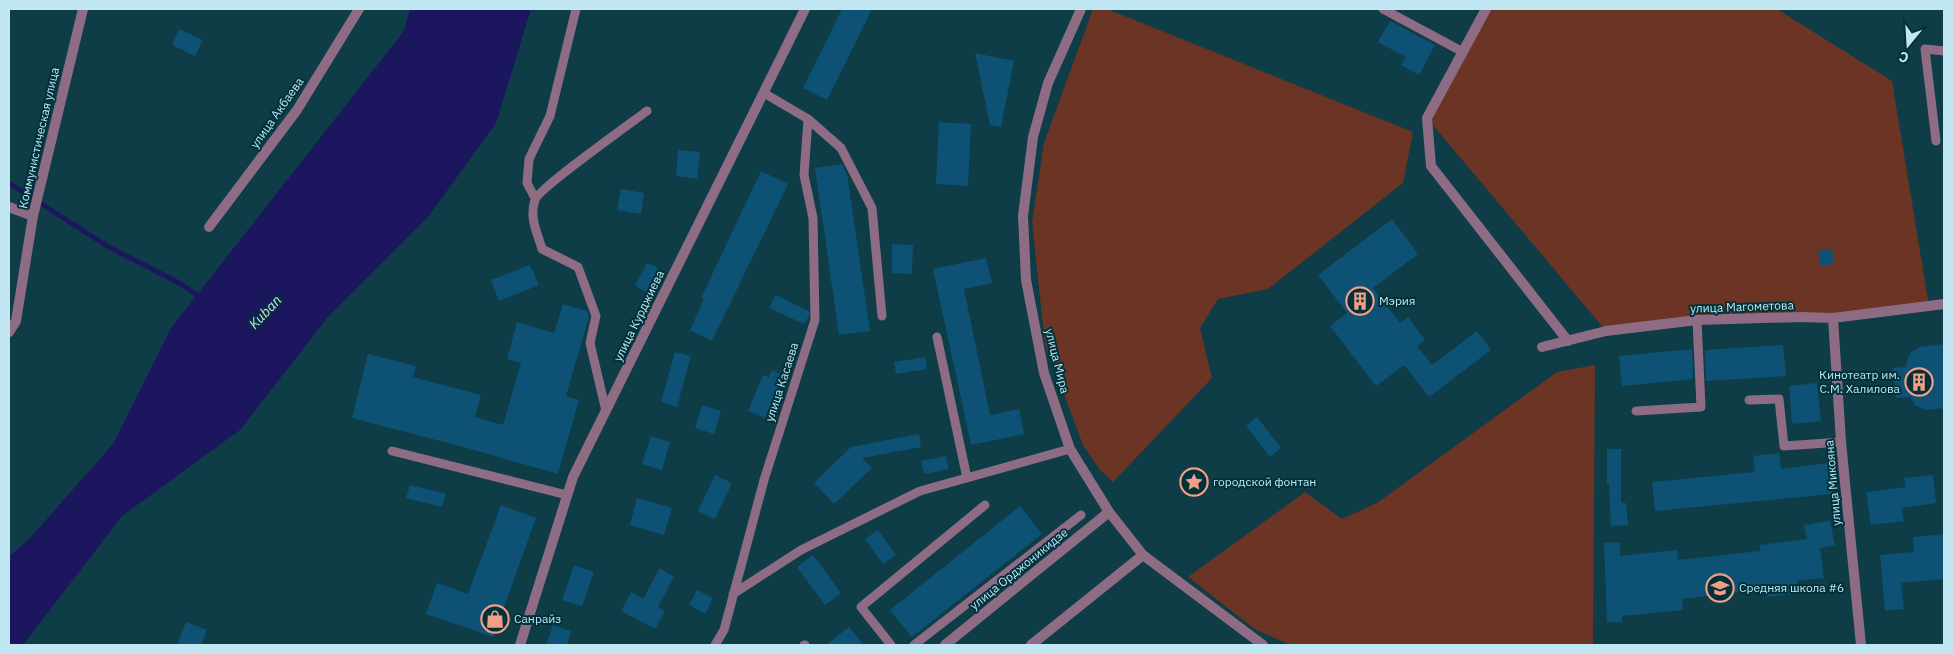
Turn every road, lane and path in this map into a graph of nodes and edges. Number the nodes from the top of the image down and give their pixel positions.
1 (83, 9) edge
2 (359, 9) edge
3 (576, 9) edge
4 (805, 9) edge
5 (1081, 9) edge
6 (1383, 9) edge
7 (1486, 9) edge
8 (1944, 51) edge
9 (1463, 52) junction
10 (764, 93) junction
11 (647, 111) dead end
12 (808, 119) junction
13 (1936, 142) dead end
14 (535, 198) junction
15 (9, 207) edge
16 (34, 216) junction
17 (209, 226) dead end
18 (1944, 304) edge
19 (882, 316) dead end
20 (1833, 318) junction
21 (1697, 320) junction
22 (9, 332) edge
23 (937, 337) dead end
24 (1568, 341) junction
25 (1542, 347) dead end
26 (1749, 400) dead end
27 (606, 411) junction
28 (1636, 411) dead end
29 (1841, 442) junction
30 (1070, 449) junction
31 (392, 451) dead end
32 (967, 478) junction
33 (567, 495) junction
34 (985, 505) dead end
35 (1109, 512) junction
36 (1080, 515) dead end
37 (1143, 555) junction
38 (733, 594) junction
39 (520, 645) edge
40 (715, 645) edge
41 (890, 645) edge
42 (914, 645) edge
43 (945, 645) edge
44 (1031, 645) edge
45 (1263, 645) edge
46 (1861, 645) edge

1 - 16 street, Коммунистическая улица
2 - 17 street, улица Акбаева
3 - 14 lane
4 - 10 street, улица Курджиева
5 - 30 street, улица Мира
6 - 9 lane
7 - 9 street
8 - 13 lane
9 - 24 street
10 - 12 lane
10 - 27 street, улица Курджиева
11 - 14 lane
12 - 19 lane
12 - 38 lane, улица Касаева
14 - 27 lane
15 - 16 street
16 - 22 street, Коммунистическая улица
18 - 20 street, улица Магометова
20 - 21 street, улица Магометова
20 - 29 street, улица Микояна
21 - 24 street, улица Магометова
21 - 28 lane
23 - 32 lane
24 - 25 street, улица Магометова
26 - 29 lane
27 - 33 street, улица Курджиева
29 - 46 street, улица Микояна
30 - 32 lane
30 - 35 street, улица Мира
31 - 33 lane
32 - 38 lane
33 - 39 street, улица Курджиева
34 - 41 lane
35 - 37 street, улица Мира
35 - 43 street, улица Орджоникидзе
36 - 42 lane
37 - 44 street
37 - 45 street, улица Мира
38 - 40 lane, улица Касаева

